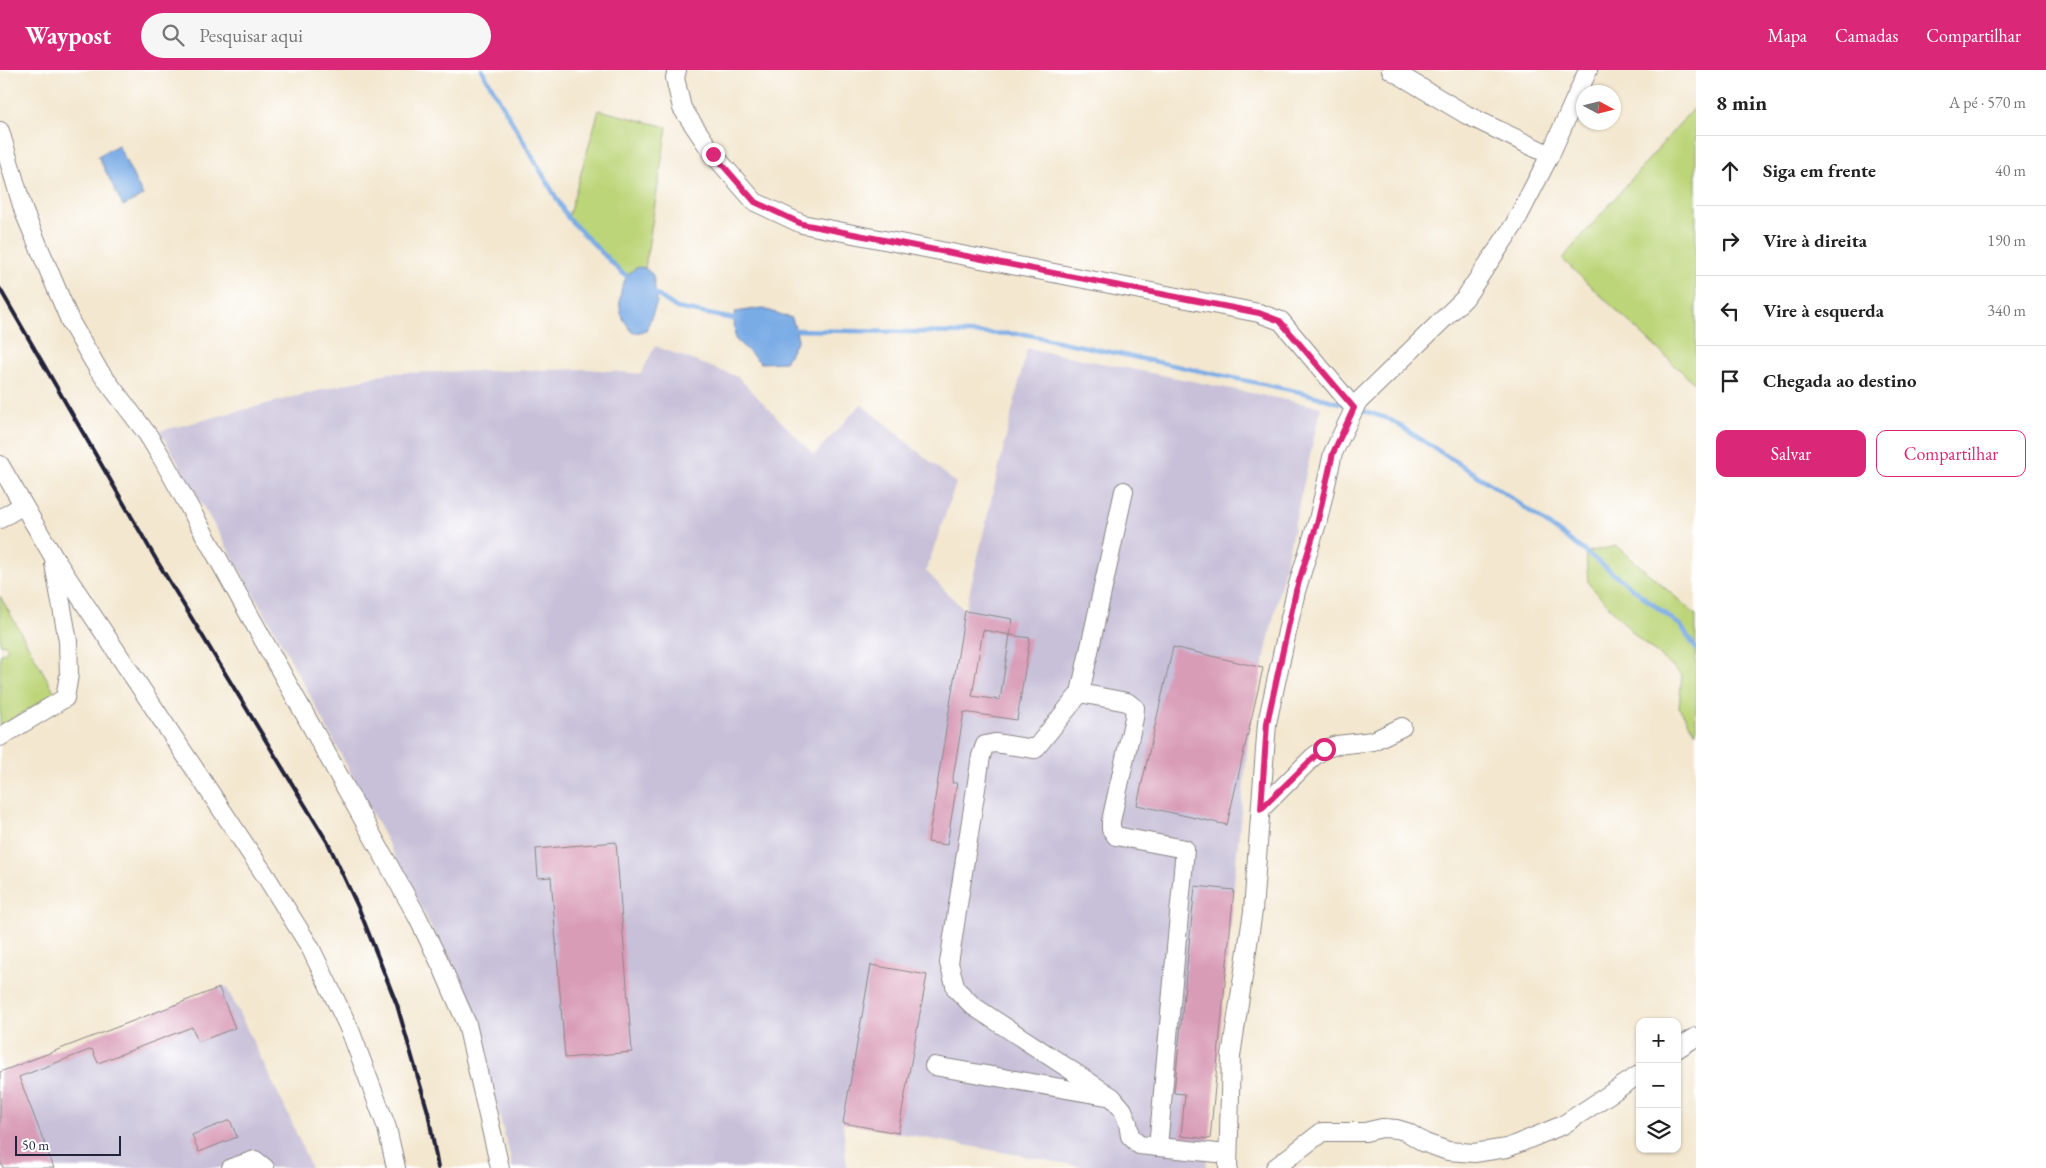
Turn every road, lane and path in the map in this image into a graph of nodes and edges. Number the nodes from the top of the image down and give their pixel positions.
1 (677, 70) edge
2 (1391, 70) edge
3 (1588, 70) edge
4 (0, 131) edge
5 (1550, 155) junction
6 (1354, 408) junction
7 (0, 465) edge
8 (6, 488) edge
9 (1124, 491) dead end
10 (23, 505) junction
11 (0, 519) edge
12 (53, 556) junction
13 (1080, 693) junction
14 (1402, 727) dead end
15 (0, 738) edge
16 (1261, 809) junction
17 (1696, 1037) edge
18 (1681, 1046) edge
19 (934, 1066) dead end
20 (1636, 1077) edge
21 (1112, 1097) junction
22 (1158, 1147) junction
23 (1228, 1161) edge
24 (230, 1168) edge
25 (266, 1168) edge
26 (396, 1168) edge
27 (500, 1168) edge
28 (1275, 1168) edge

1 - 6 street
2 - 5 street
3 - 5 street
4 - 27 street
5 - 6 street
6 - 16 street
7 - 8 street
8 - 10 street
9 - 13 street
10 - 11 street
10 - 12 street
12 - 15 street
12 - 26 street
13 - 21 street
13 - 22 street
14 - 16 street
16 - 23 street
17 - 18 street
19 - 21 street
20 - 28 street
21 - 22 street
22 - 23 street
24 - 25 street

